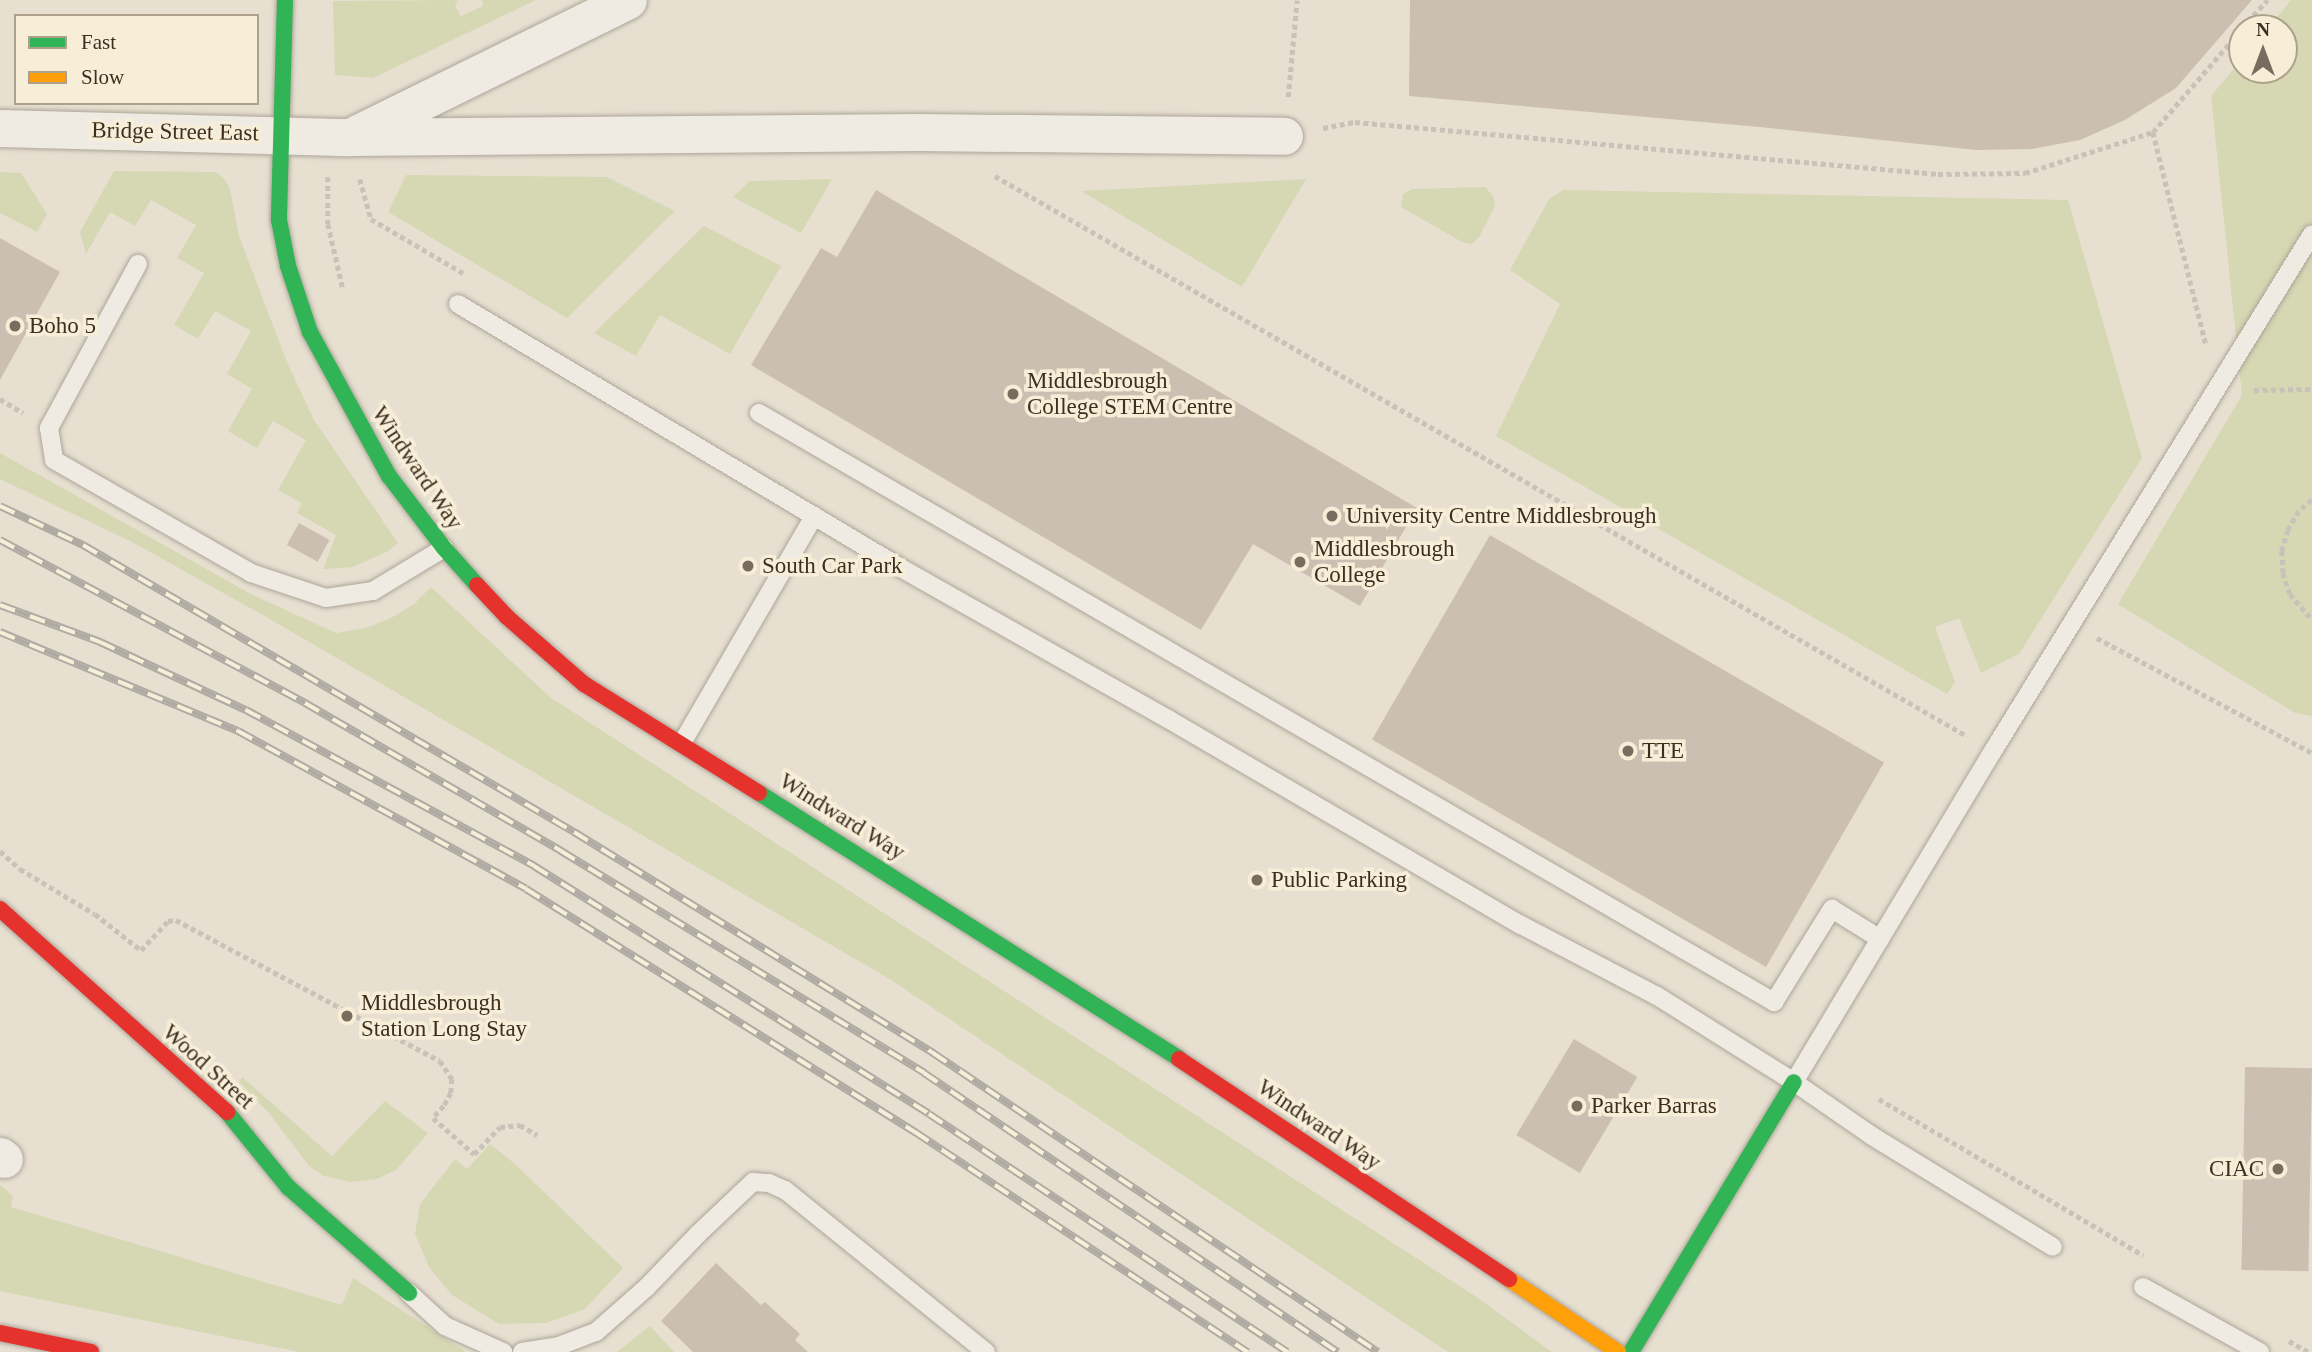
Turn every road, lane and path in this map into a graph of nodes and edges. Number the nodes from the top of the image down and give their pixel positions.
1 (285, 0) edge
2 (628, 0) edge
3 (1297, 0) edge
4 (2267, 0) edge
5 (2254, 14) edge
6 (2228, 44) edge
7 (0, 128) edge
8 (2153, 132) junction
9 (280, 135) junction
10 (1284, 136) junction
11 (338, 137) junction
12 (983, 169) dead end
13 (2312, 234) edge
14 (138, 264) dead end
15 (344, 292) dead end
16 (458, 304) dead end
17 (2218, 390) junction
18 (2312, 390) edge
19 (759, 413) dead end
20 (2312, 500) edge
21 (814, 516) junction
22 (444, 548) junction
23 (2312, 619) edge
24 (2071, 625) junction
25 (682, 743) junction
26 (1993, 751) junction
27 (2312, 753) edge
28 (0, 851) edge
29 (0, 909) edge
30 (1880, 939) junction
31 (1794, 1082) junction
32 (537, 1135) dead end
33 (2053, 1247) dead end
34 (2143, 1287) dead end
35 (409, 1293) joint
36 (0, 1332) edge
37 (92, 1352) edge
38 (503, 1352) edge
39 (522, 1352) edge
40 (986, 1352) edge
41 (1618, 1352) edge
42 (1632, 1352) edge
43 (2260, 1352) edge

1 - 9 main road, Windward Way
2 - 11 street
3 - 10 path
4 - 5 path
6 - 8 path
7 - 9 street, Bridge Street East
8 - 10 path
8 - 17 path
9 - 11 street, Bridge Street East
9 - 22 main road, Windward Way
10 - 11 street, Bridge Street East
11 - 15 path
12 - 26 path
13 - 17 lane
14 - 22 lane
16 - 21 lane
17 - 18 path
17 - 24 lane
19 - 30 lane
20 - 23 path
21 - 25 lane
21 - 31 lane
22 - 25 main road, Windward Way
24 - 26 lane
24 - 27 path
25 - 41 main road, Windward Way
26 - 30 lane
28 - 32 path
29 - 35 main road, Wood Street
30 - 31 lane
31 - 33 lane
31 - 42 main road
34 - 43 lane
35 - 38 lane
36 - 37 main road
39 - 40 lane

